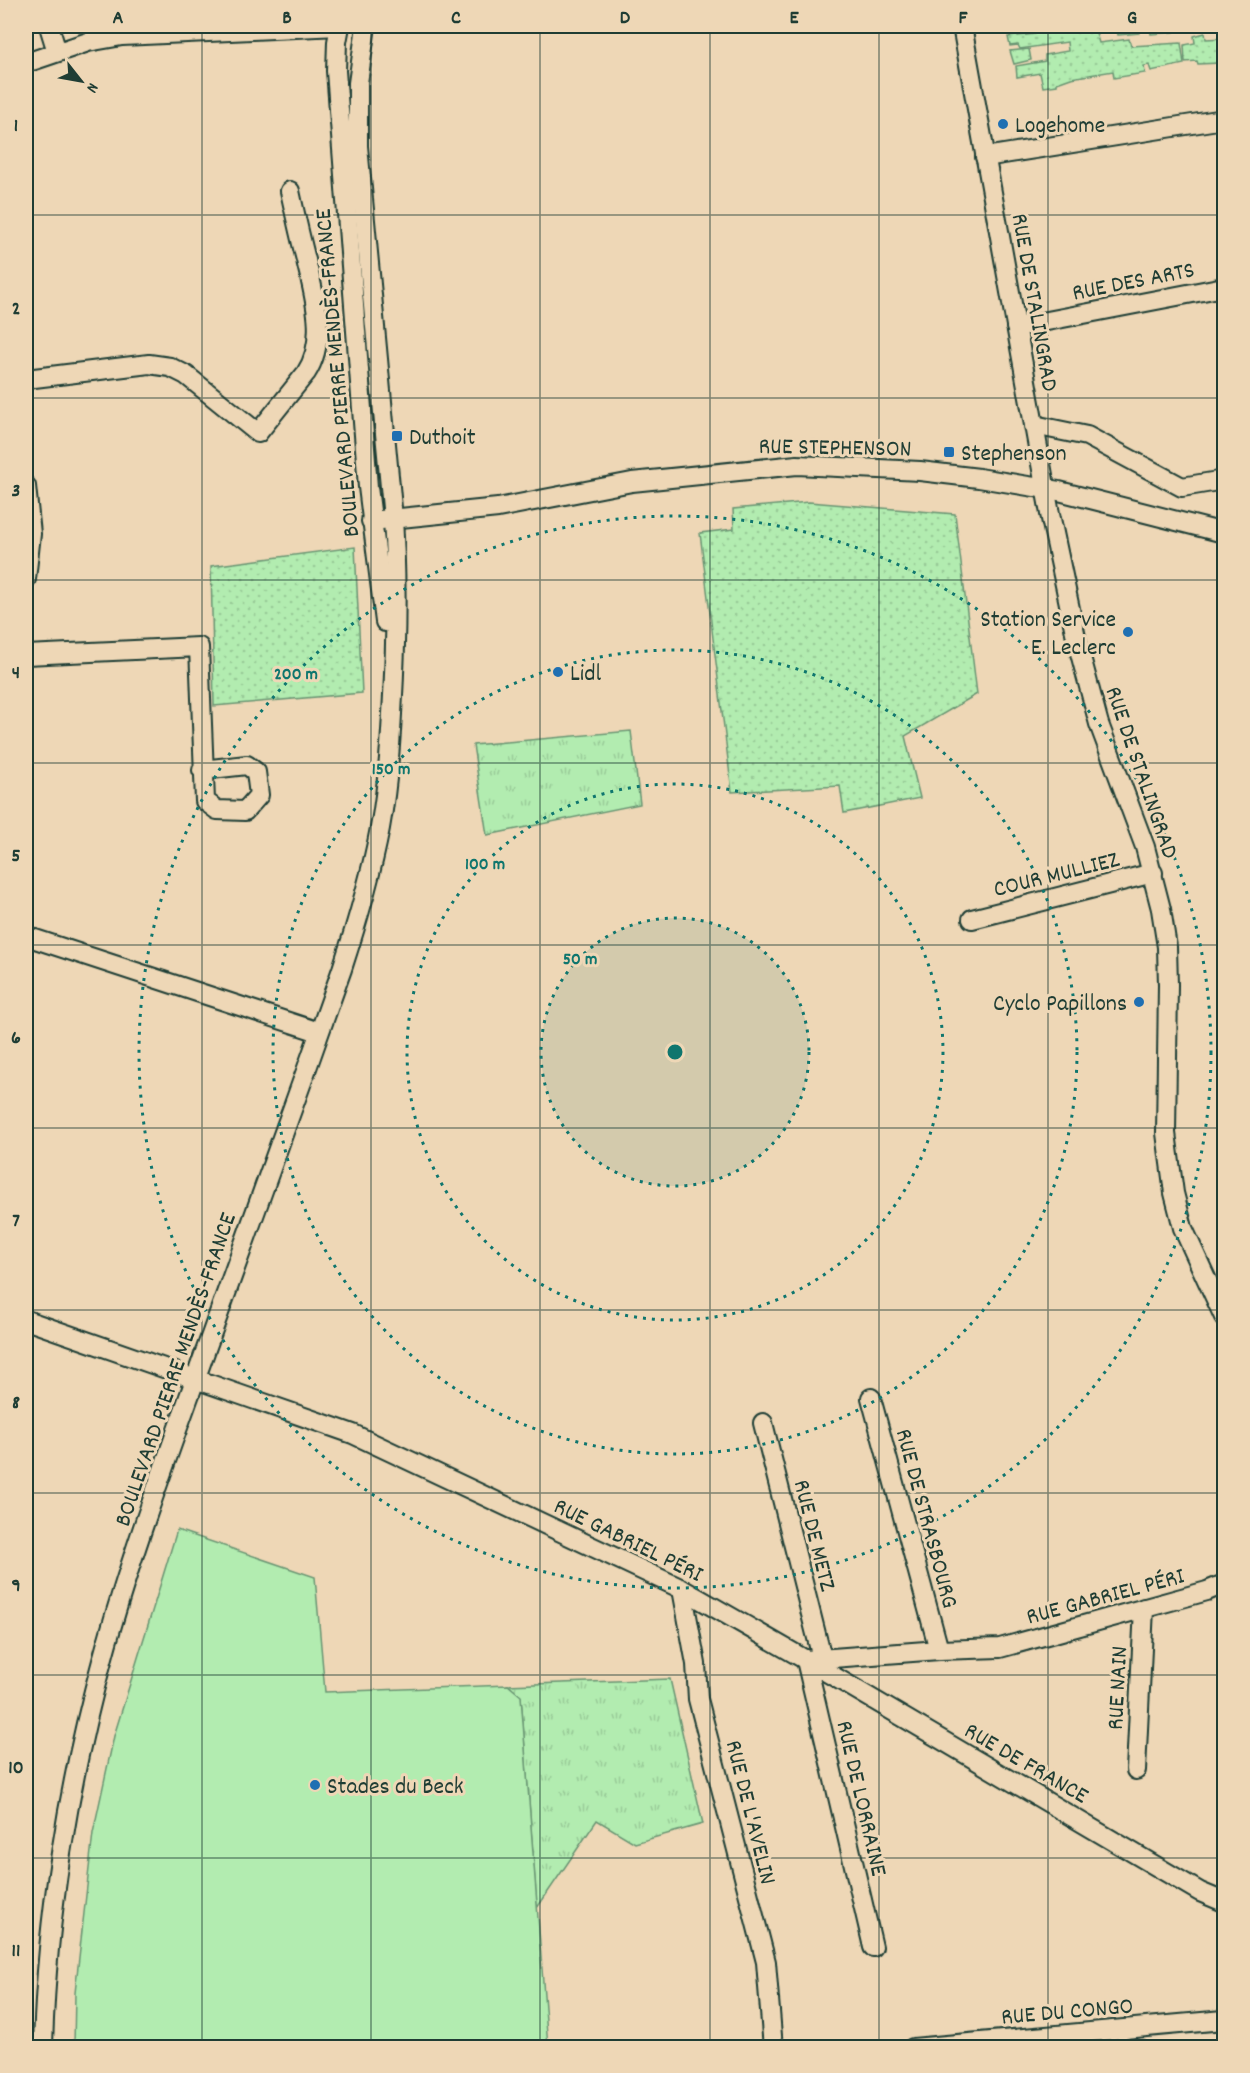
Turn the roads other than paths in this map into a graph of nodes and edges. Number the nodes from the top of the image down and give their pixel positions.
1 (49, 26) edge
2 (340, 26) edge
3 (366, 26) edge
4 (962, 26) edge
5 (57, 52) junction
6 (26, 63) edge
7 (1224, 119) edge
8 (985, 157) junction
9 (290, 191) dead end
10 (1224, 286) edge
11 (1016, 327) junction
12 (26, 379) edge
13 (1034, 425) junction
14 (1224, 480) edge
15 (26, 486) edge
16 (1045, 488) junction
17 (393, 518) junction
18 (371, 521) junction
19 (1224, 533) edge
20 (26, 579) edge
21 (26, 655) edge
22 (392, 716) junction
23 (202, 770) dead end
24 (1153, 873) junction
25 (972, 919) dead end
26 (26, 936) edge
27 (319, 1032) junction
28 (1224, 1317) edge
29 (26, 1320) edge
30 (196, 1378) junction
31 (871, 1398) dead end
32 (763, 1423) dead end
33 (1224, 1584) edge
34 (682, 1590) junction
35 (1144, 1608) junction
36 (939, 1650) junction
37 (814, 1659) junction
38 (1136, 1770) dead end
39 (1224, 1902) edge
40 (873, 1947) dead end
41 (1224, 2020) edge
42 (43, 2048) edge
43 (773, 2048) edge
44 (913, 2048) edge

1 - 5 street
2 - 5 street
2 - 18 street, BOULEVARD PIERRE MENDÈS-FRANCE
3 - 17 street, BOULEVARD PIERRE MENDÈS-FRANCE
4 - 8 street, RUE DE STALINGRAD
5 - 6 street
7 - 8 street
8 - 11 street, RUE DE STALINGRAD
9 - 12 street
10 - 11 street, RUE DES ARTS
11 - 13 street, RUE DE STALINGRAD
13 - 14 street
13 - 16 street, RUE DE STALINGRAD
15 - 20 street
16 - 17 street, RUE STEPHENSON
16 - 19 street, RUE STEPHENSON
16 - 24 street, RUE DE STALINGRAD
17 - 18 street, RUE STEPHENSON
17 - 22 street, BOULEVARD PIERRE MENDÈS-FRANCE
18 - 22 street, BOULEVARD PIERRE MENDÈS-FRANCE
21 - 23 street
22 - 27 street, BOULEVARD PIERRE MENDÈS-FRANCE
24 - 25 street, COUR MULLIEZ
24 - 28 street, RUE DE STALINGRAD
26 - 27 street
27 - 30 street, BOULEVARD PIERRE MENDÈS-FRANCE
29 - 30 street, RUE GABRIEL PÉRI
30 - 34 street, RUE GABRIEL PÉRI
30 - 42 street, BOULEVARD PIERRE MENDÈS-FRANCE
31 - 36 street, RUE DE STRASBOURG
32 - 37 street, RUE DE METZ
33 - 35 street, RUE GABRIEL PÉRI
34 - 37 street, RUE GABRIEL PÉRI
34 - 43 street, RUE DE L'AVELIN
35 - 36 street, RUE GABRIEL PÉRI
35 - 38 street, RUE NAIN
36 - 37 street, RUE GABRIEL PÉRI
37 - 39 street, RUE DE FRANCE
37 - 40 street, RUE DE LORRAINE
41 - 44 street, RUE DU CONGO

